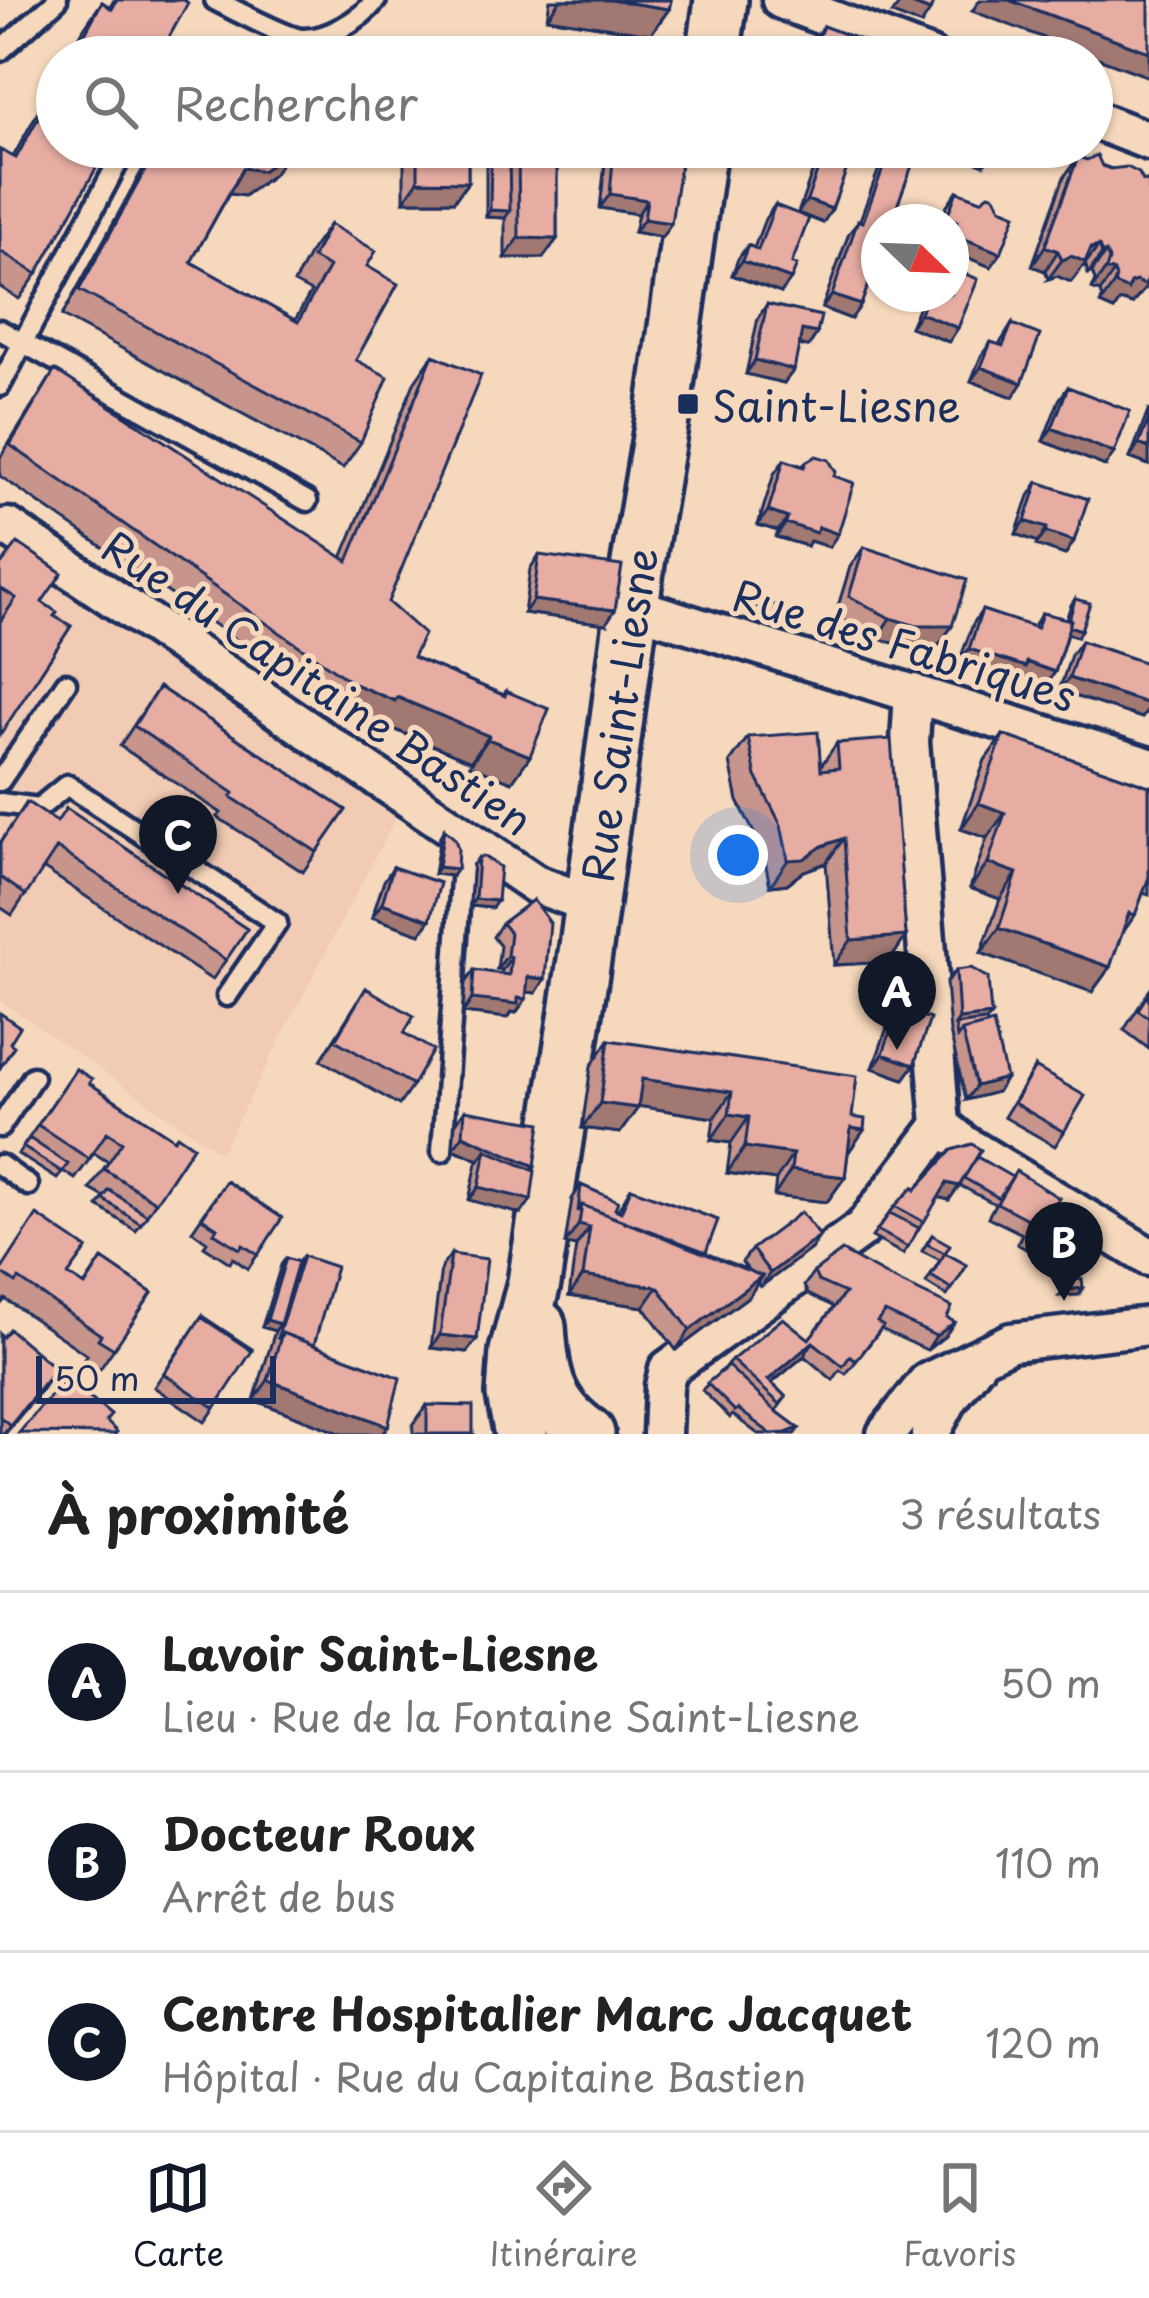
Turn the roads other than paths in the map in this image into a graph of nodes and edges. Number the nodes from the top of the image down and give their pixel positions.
1 (57, 0) edge
2 (215, 0) edge
3 (376, 0) edge
4 (721, 0) edge
5 (781, 0) edge
6 (294, 36) edge
7 (313, 36) edge
8 (716, 36) edge
9 (875, 36) edge
10 (0, 51) edge
11 (1113, 127) edge
12 (1149, 141) edge
13 (115, 168) edge
14 (697, 168) edge
15 (0, 330) edge
16 (23, 343) junction
17 (0, 386) edge
18 (307, 501) dead end
19 (3, 526) edge
20 (634, 607) junction
21 (66, 683) dead end
22 (913, 693) junction
23 (1149, 767) edge
24 (0, 781) edge
25 (0, 803) edge
26 (464, 837) junction
27 (590, 904) junction
28 (227, 996) dead end
29 (33, 1077) dead end
30 (941, 1125) junction
31 (0, 1127) edge
32 (442, 1151) dead end
33 (0, 1165) edge
34 (28, 1185) dead end
35 (1149, 1257) edge
36 (534, 1282) junction
37 (1149, 1326) edge
38 (981, 1357) junction
39 (521, 1434) edge
40 (588, 1434) edge
41 (662, 1434) edge
42 (886, 1434) edge
43 (930, 1434) edge

1 - 10 lane
2 - 6 lane
3 - 7 lane
4 - 8 main road
5 - 9 street
11 - 12 street
13 - 16 lane
14 - 20 main road, Rue Saint-Liesne
15 - 16 lane
16 - 17 lane
16 - 18 lane
19 - 26 street, Rue du Capitaine Bastien
20 - 22 street, Rue des Fabriques
20 - 27 main road, Rue Saint-Liesne
21 - 24 lane
22 - 23 street, Rue des Fabriques
22 - 30 street
25 - 28 lane
26 - 27 street, Rue du Capitaine Bastien
26 - 32 lane
27 - 36 main road, Rue Saint-Liesne
29 - 31 lane
30 - 35 street
30 - 41 street
33 - 34 lane
36 - 39 main road, Rue Saint-Liesne
36 - 40 main road, Rue Saint-Liesne
37 - 38 street
38 - 42 street
38 - 43 street

